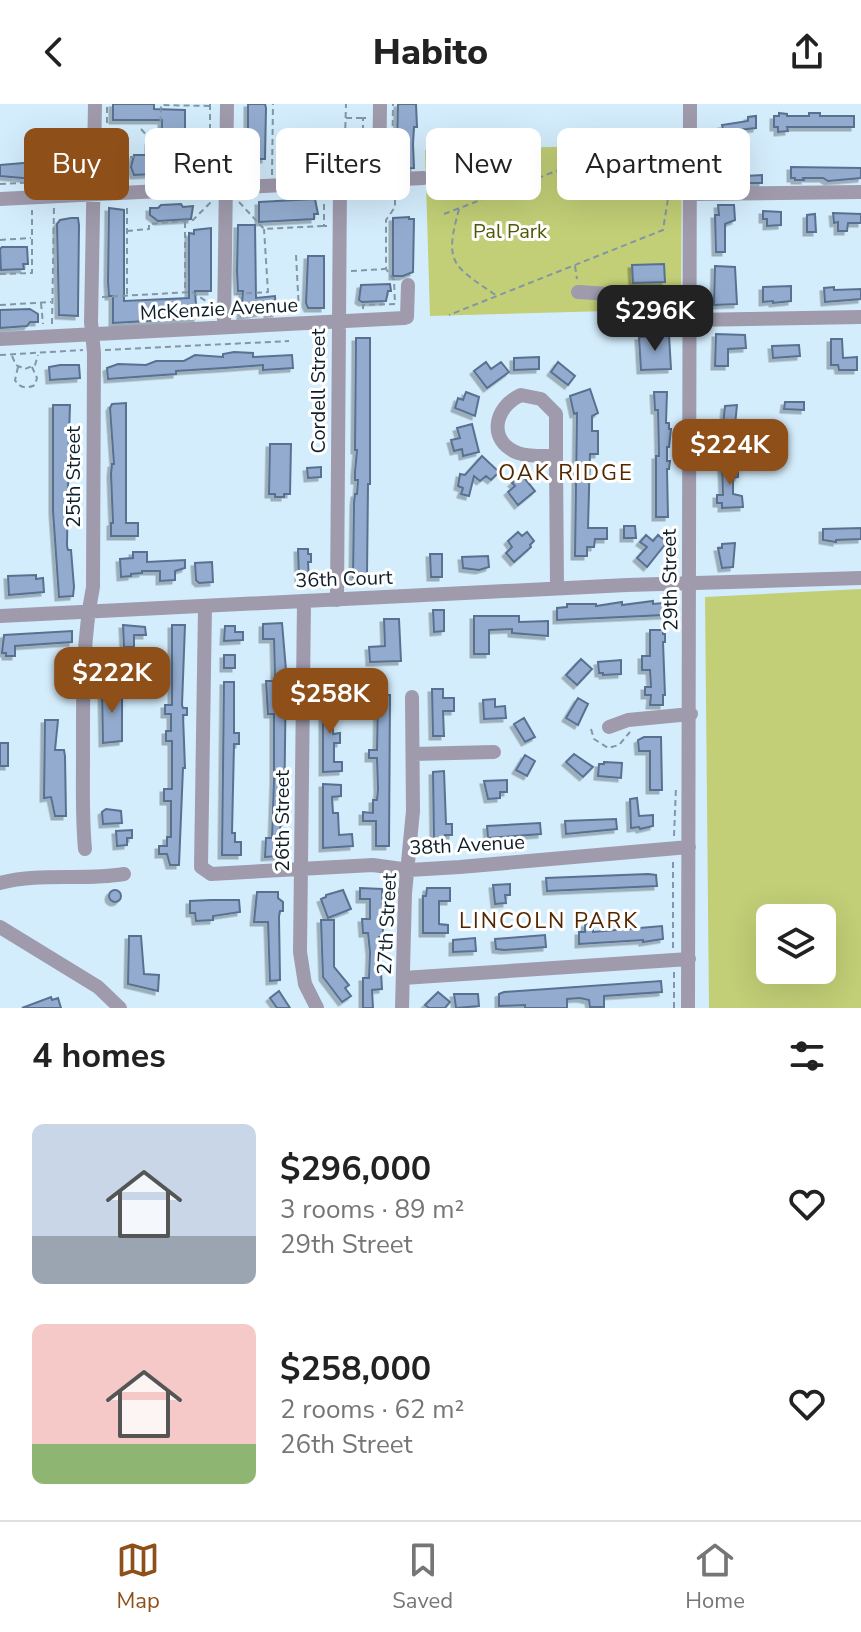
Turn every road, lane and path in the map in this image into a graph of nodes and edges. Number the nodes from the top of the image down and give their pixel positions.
1 (95, 104) edge
2 (107, 104) edge
3 (227, 104) edge
4 (273, 104) edge
5 (346, 104) edge
6 (380, 104) edge
7 (393, 104) edge
8 (690, 104) edge
9 (210, 105) edge
10 (346, 118) junction
11 (363, 118) junction
12 (370, 118) dead end
13 (95, 128) edge
14 (104, 128) dead end
15 (210, 128) edge
16 (227, 128) edge
17 (346, 128) edge
18 (363, 128) edge
19 (382, 128) edge
20 (391, 128) edge
21 (690, 128) edge
22 (141, 129) dead end
23 (129, 157) edge
24 (134, 157) dead end
25 (276, 177) edge
26 (423, 178) dead end
27 (410, 179) edge
28 (24, 183) edge
29 (0, 184) edge
30 (861, 192) edge
31 (750, 193) edge
32 (24, 196) edge
33 (0, 199) edge
34 (94, 200) edge
35 (204, 200) edge
36 (226, 200) edge
37 (324, 200) edge
38 (340, 200) edge
39 (393, 200) edge
40 (689, 200) edge
41 (127, 201) dead end
42 (239, 202) dead end
43 (54, 205) dead end
44 (32, 206) dead end
45 (460, 208) junction
46 (444, 214) dead end
47 (185, 221) junction
48 (330, 225) dead end
49 (324, 226) junction
50 (264, 229) junction
51 (127, 231) junction
52 (32, 238) junction
53 (0, 240) edge
54 (296, 255) dead end
55 (575, 265) junction
56 (386, 269) junction
57 (346, 271) dead end
58 (0, 274) edge
59 (408, 285) dead end
60 (578, 292) joint
61 (185, 293) junction
62 (232, 294) dead end
63 (127, 295) junction
64 (497, 296) junction
65 (690, 299) junction
66 (216, 300) dead end
67 (41, 302) junction
68 (52, 302) junction
69 (209, 303) junction
70 (0, 305) edge
71 (101, 308) dead end
72 (52, 314) junction
73 (42, 315) junction
74 (449, 315) dead end
75 (300, 317) dead end
76 (861, 317) edge
77 (338, 319) junction
78 (691, 320) junction
79 (224, 324) junction
80 (51, 329) dead end
81 (43, 330) dead end
82 (0, 339) edge
83 (289, 341) dead end
84 (93, 343) junction
85 (38, 354) junction
86 (0, 355) edge
87 (11, 355) junction
88 (18, 367) junction
89 (32, 367) junction
90 (556, 456) junction
91 (861, 578) edge
92 (690, 583) junction
93 (557, 588) junction
94 (337, 600) junction
95 (304, 601) junction
96 (205, 606) junction
97 (88, 611) junction
98 (0, 616) edge
99 (412, 697) dead end
100 (691, 714) junction
101 (609, 727) dead end
102 (637, 727) dead end
103 (591, 729) dead end
104 (494, 752) dead end
105 (413, 754) junction
106 (676, 787) dead end
107 (673, 847) junction
108 (689, 847) junction
109 (85, 849) dead end
110 (409, 870) junction
111 (301, 871) junction
112 (124, 874) dead end
113 (0, 883) edge
114 (0, 927) edge
115 (689, 959) junction
116 (673, 960) junction
117 (403, 978) junction
118 (120, 1008) edge
119 (317, 1008) edge
120 (402, 1008) edge
121 (674, 1008) edge
122 (688, 1008) edge

1 - 13 street, 25th Street
2 - 14 path
3 - 16 street
4 - 25 path
5 - 10 path
6 - 19 street
7 - 20 path
8 - 21 street, 29th Street
9 - 15 path
9 - 22 path
10 - 11 path
10 - 17 path
11 - 12 path
11 - 18 path
23 - 24 path
26 - 27 street
28 - 29 path
30 - 31 street
32 - 33 street
34 - 84 street, 25th Street
35 - 47 path
36 - 79 street
37 - 49 path
38 - 77 street, Cordell Street
39 - 56 path
40 - 65 street, 29th Street
41 - 51 path
42 - 50 path
43 - 68 path
44 - 52 path
45 - 46 path
45 - 55 path
45 - 64 path
47 - 51 path
47 - 61 path
48 - 49 path
49 - 50 path
50 - 62 path
51 - 63 path
52 - 53 path
52 - 58 path
54 - 75 path
55 - 60 path
55 - 64 path
56 - 57 path
56 - 77 path
59 - 77 street, McKenzie Avenue
60 - 65 street
61 - 63 path
61 - 69 path
63 - 71 path
64 - 74 path
65 - 78 street, 29th Street
66 - 69 path
67 - 68 path
67 - 70 path
67 - 73 path
68 - 72 path
69 - 79 path
72 - 73 path
72 - 80 path
73 - 81 path
76 - 78 street
77 - 79 street, McKenzie Avenue
77 - 94 street, Cordell Street
78 - 92 street, 29th Street
79 - 84 street, McKenzie Avenue
82 - 84 street, McKenzie Avenue
83 - 84 path
84 - 85 path
84 - 97 street, 25th Street
85 - 87 path
85 - 89 path
86 - 87 path
87 - 88 path
88 - 89 path
88 - 89 path
90 - 90 street
90 - 93 street
91 - 92 street, 36th Court
92 - 93 street, 36th Court
92 - 100 street, 29th Street
93 - 94 street, 36th Court
94 - 95 street, 36th Court
95 - 96 street, 36th Court
95 - 111 street, 26th Street
96 - 97 street, 36th Court
96 - 111 street, 38th Avenue
97 - 98 street, 36th Court
97 - 109 street, 25th Street
99 - 105 street, 27th Street
100 - 101 street
100 - 108 street, 29th Street
102 - 103 path
104 - 105 street
105 - 110 street, 27th Street
106 - 107 path
107 - 108 street, 38th Avenue
107 - 110 street, 38th Avenue
107 - 116 path
108 - 115 street, 29th Street
110 - 111 street, 38th Avenue
110 - 117 street, 27th Street
111 - 119 street, 26th Street
112 - 113 street
114 - 118 street
115 - 116 street
115 - 122 street, 29th Street
116 - 117 street
116 - 121 path
117 - 120 street, 27th Street

